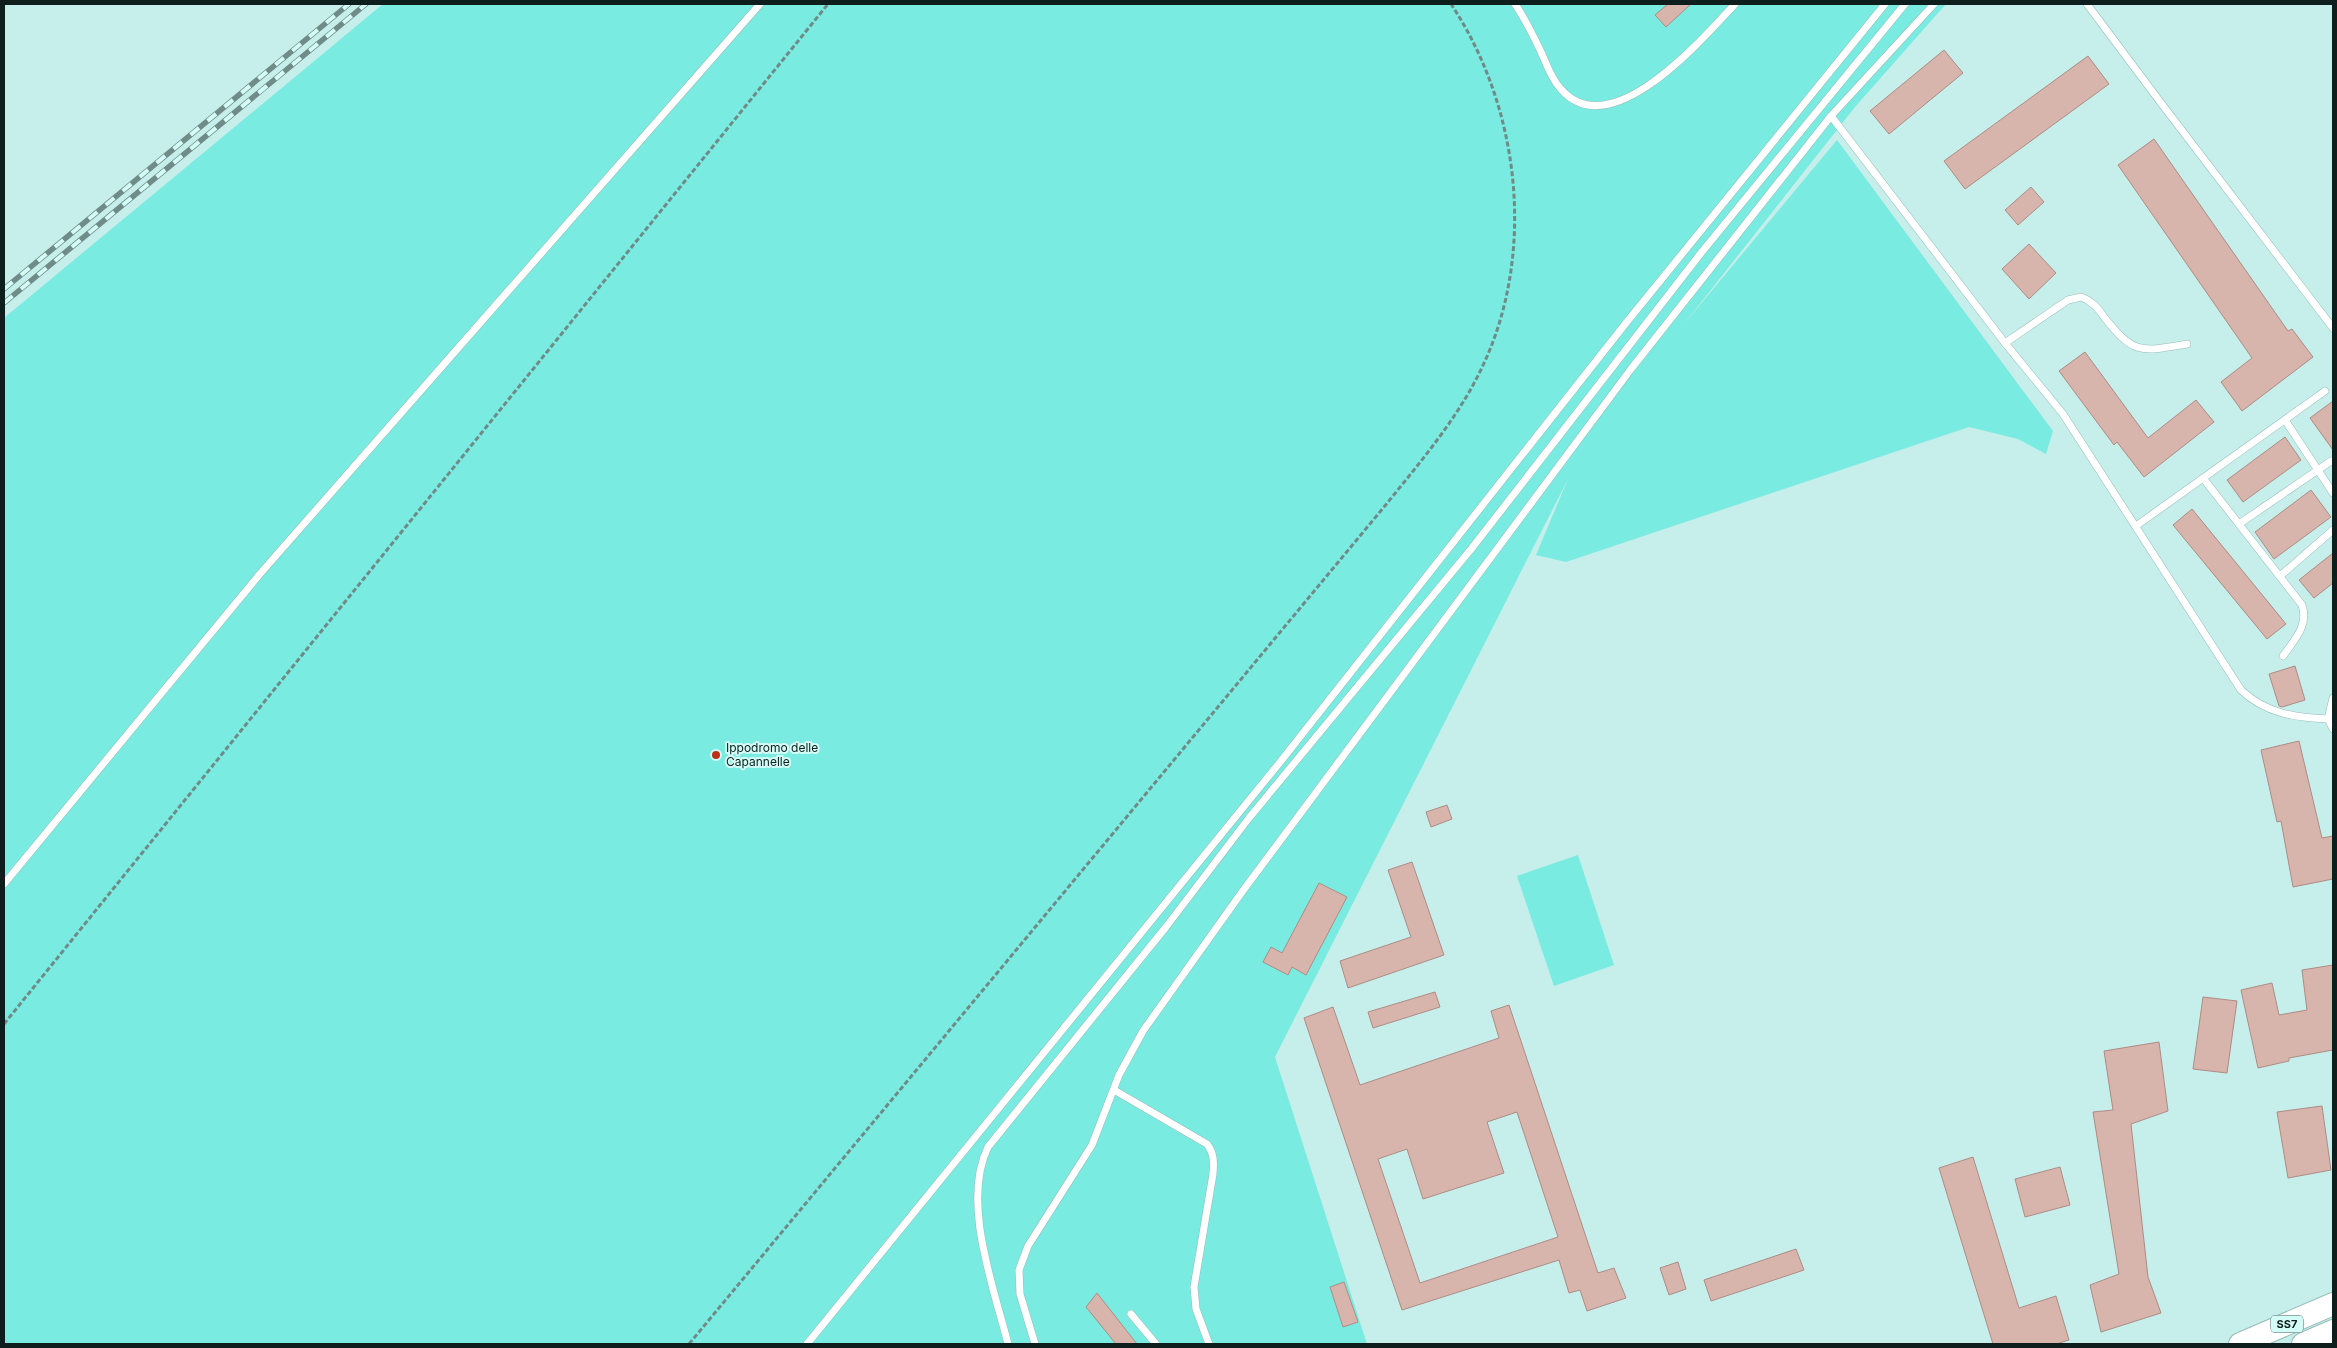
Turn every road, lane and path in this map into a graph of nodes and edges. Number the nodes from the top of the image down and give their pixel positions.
1 (760, 4) edge
2 (828, 4) edge
3 (1451, 4) edge
4 (1515, 4) edge
5 (1735, 4) edge
6 (1885, 4) edge
7 (1905, 4) edge
8 (1934, 4) edge
9 (2087, 4) edge
10 (1831, 116) junction
11 (2333, 328) edge
12 (2005, 343) junction
13 (2187, 344) dead end
14 (2325, 391) dead end
15 (2285, 420) junction
16 (2331, 461) dead end
17 (2318, 469) junction
18 (2203, 478) junction
19 (2333, 493) edge
20 (2239, 524) junction
21 (2136, 526) junction
22 (2333, 530) edge
23 (2280, 576) junction
24 (2283, 656) dead end
25 (2333, 698) edge
26 (2328, 719) junction
27 (2333, 729) edge
28 (4, 884) edge
29 (4, 1024) edge
30 (1114, 1090) junction
31 (2333, 1304) edge
32 (1131, 1314) dead end
33 (2333, 1331) edge
34 (689, 1344) edge
35 (807, 1344) edge
36 (1008, 1344) edge
37 (1035, 1344) edge
38 (1156, 1344) edge
39 (1209, 1344) edge
40 (2240, 1344) edge
41 (2303, 1344) edge

1 - 28 lane
2 - 29 path
3 - 34 path
4 - 5 lane
6 - 35 lane
7 - 36 lane
8 - 10 lane
9 - 11 lane
10 - 12 lane
10 - 30 lane
12 - 13 lane
12 - 21 lane
14 - 15 lane
15 - 17 lane
15 - 18 lane
16 - 17 lane
17 - 19 lane
17 - 20 lane
18 - 20 lane
18 - 21 lane
20 - 23 lane
21 - 26 lane
22 - 23 lane
23 - 24 lane
25 - 26 lane
26 - 27 lane
30 - 37 lane
30 - 39 lane
31 - 40 main road, SS7
32 - 38 lane
33 - 41 main road, SS7

